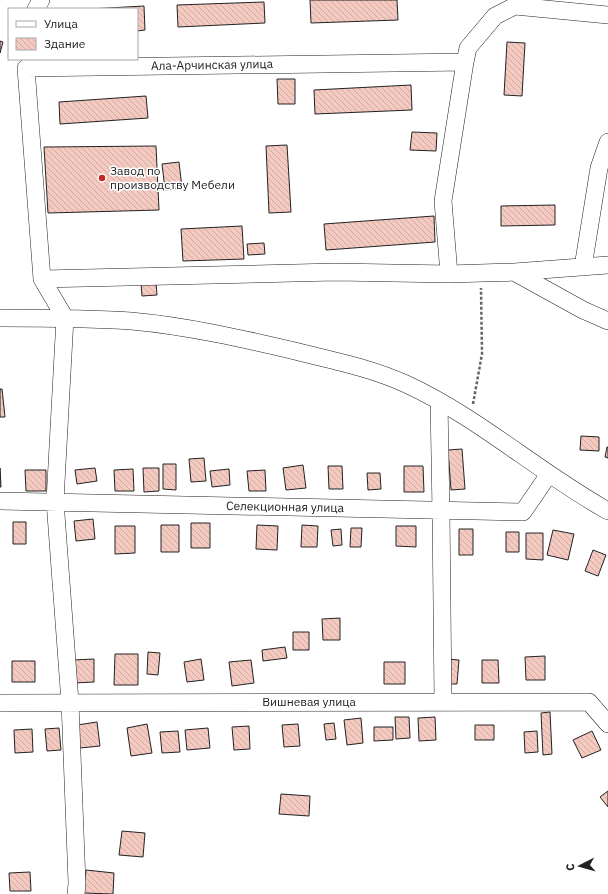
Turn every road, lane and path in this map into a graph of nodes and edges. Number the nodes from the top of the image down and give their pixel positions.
1 (608, 15) edge
2 (465, 62) junction
3 (27, 63) edge
4 (608, 142) edge
5 (608, 265) edge
6 (583, 267) junction
7 (514, 272) junction
8 (480, 273) junction
9 (449, 274) junction
10 (42, 278) junction
11 (0, 318) edge
12 (65, 318) junction
13 (608, 321) edge
14 (439, 402) junction
15 (470, 420) junction
16 (549, 474) junction
17 (0, 501) edge
18 (55, 501) junction
19 (441, 511) junction
20 (608, 511) edge
21 (70, 702) junction
22 (443, 702) junction
23 (0, 703) edge
24 (608, 724) edge
25 (76, 894) edge

1 - 2 street
2 - 3 street, Ала-Арчинская улица
2 - 9 street
3 - 10 street, Ала-Арчинская улица
4 - 6 street
5 - 6 street
6 - 7 street
7 - 8 street
7 - 13 street
8 - 9 street
8 - 15 path
9 - 10 street
10 - 12 street, Ала-Арчинская улица
11 - 12 street
12 - 14 street
12 - 18 street
14 - 15 street
14 - 19 street
15 - 16 street
16 - 19 street, Селекционная улица
16 - 20 street
17 - 18 street, Селекционная улица
18 - 19 street, Селекционная улица
18 - 21 street
19 - 22 street
21 - 22 street, Вишневая улица
21 - 23 street, Вишневая улица
21 - 25 street
22 - 24 street, Вишневая улица

